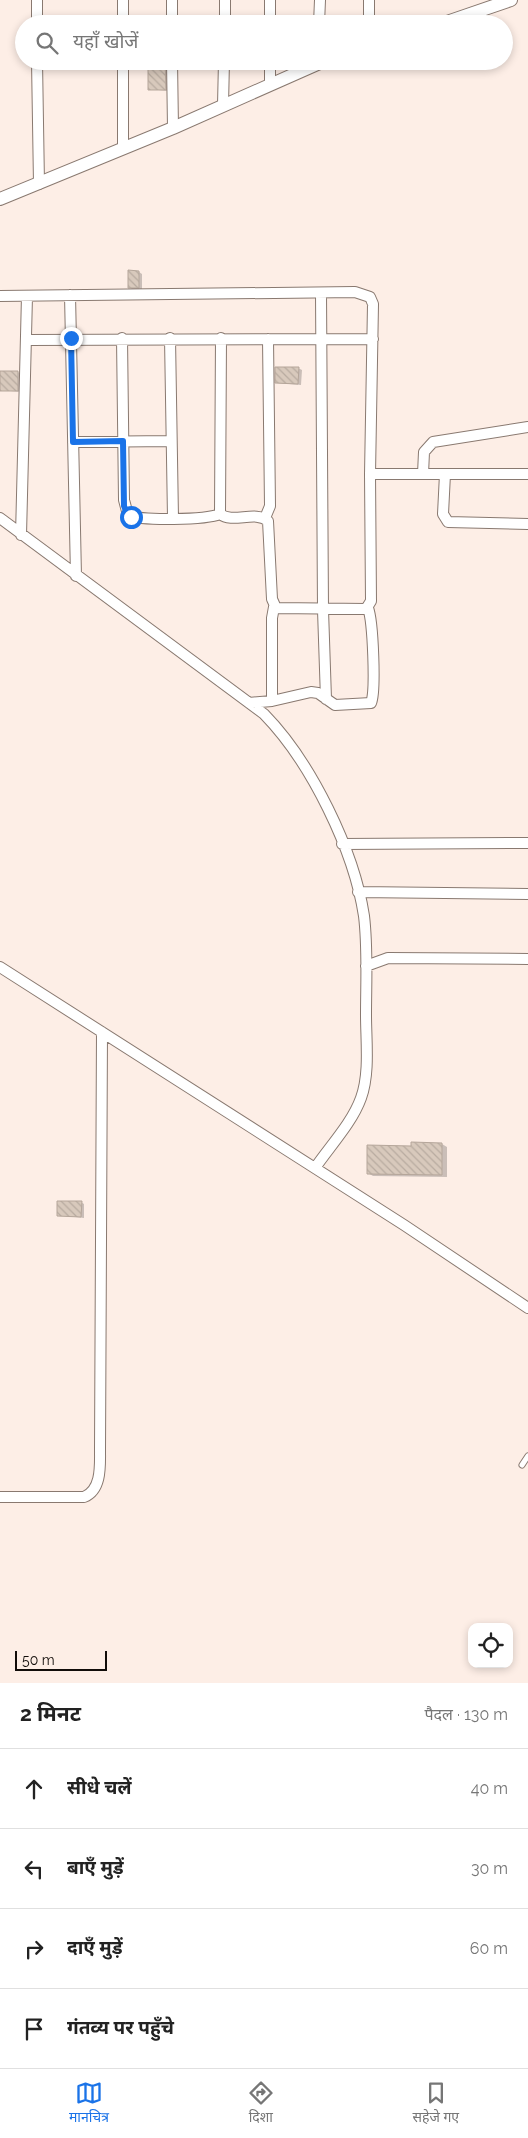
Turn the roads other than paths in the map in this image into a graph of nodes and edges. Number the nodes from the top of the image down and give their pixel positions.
1 (37, 0) edge
2 (123, 0) edge
3 (172, 0) edge
4 (225, 0) edge
5 (270, 0) edge
6 (320, 0) edge
7 (369, 0) edge
8 (511, 0) edge
9 (37, 15) edge
10 (123, 15) edge
11 (172, 15) edge
12 (224, 15) edge
13 (270, 15) edge
14 (319, 15) edge
15 (369, 15) edge
16 (467, 15) edge
17 (37, 70) edge
18 (123, 70) edge
19 (172, 70) edge
20 (224, 70) edge
21 (270, 70) edge
22 (302, 70) edge
23 (270, 84) junction
24 (223, 105) junction
25 (172, 128) junction
26 (123, 149) junction
27 (39, 184) junction
28 (0, 200) edge
29 (321, 293) junction
30 (70, 295) junction
31 (0, 296) edge
32 (27, 296) junction
33 (71, 338) junction
34 (122, 338) junction
35 (170, 338) junction
36 (221, 338) junction
37 (268, 338) junction
38 (322, 339) junction
39 (373, 339) junction
40 (27, 340) junction
41 (528, 427) edge
42 (123, 441) junction
43 (172, 441) junction
44 (73, 442) junction
45 (370, 474) junction
46 (423, 474) junction
47 (445, 474) junction
48 (528, 474) edge
49 (220, 514) junction
50 (0, 518) edge
51 (172, 518) junction
52 (265, 518) junction
53 (528, 524) edge
54 (21, 535) junction
55 (76, 576) junction
56 (274, 607) junction
57 (368, 608) junction
58 (323, 610) junction
59 (326, 699) junction
60 (272, 701) junction
61 (249, 703) junction
62 (528, 843) edge
63 (342, 844) junction
64 (358, 892) junction
65 (528, 894) edge
66 (528, 959) edge
67 (366, 966) junction
68 (0, 967) edge
69 (102, 1032) junction
70 (315, 1168) junction
71 (528, 1308) edge
72 (528, 1456) edge
73 (522, 1465) dead end
74 (0, 1497) edge

1 - 9 street
2 - 10 street
3 - 11 street
4 - 12 street
5 - 13 street
6 - 14 street
7 - 15 street
8 - 16 street
17 - 27 street
18 - 26 street
19 - 25 street
20 - 24 street
21 - 23 street
22 - 23 street
23 - 24 street
24 - 25 street
25 - 26 street
26 - 27 street
27 - 28 street
29 - 30 street
29 - 38 street
29 - 39 street
30 - 32 street
30 - 33 street
31 - 32 street
32 - 40 street
33 - 34 street
33 - 40 street
33 - 44 street
34 - 35 street
34 - 42 street
35 - 36 street
35 - 43 street
36 - 37 street
36 - 49 street
37 - 38 street
37 - 52 street
38 - 39 street
38 - 58 street
39 - 45 street
40 - 54 street
41 - 46 street
42 - 43 street
42 - 44 street
42 - 51 street
43 - 51 street
44 - 55 street
45 - 46 street
45 - 57 street
46 - 47 street
47 - 48 street
47 - 53 street
49 - 51 street
49 - 52 street
50 - 54 street
52 - 56 street
54 - 55 street
55 - 61 street
56 - 58 street
56 - 60 street
57 - 58 street
57 - 59 street
58 - 59 street
59 - 60 street
60 - 61 street
61 - 63 street
62 - 63 street
63 - 64 street
64 - 65 street
64 - 67 street
66 - 67 street
67 - 70 street
68 - 69 street
69 - 70 street
69 - 74 street
70 - 71 street
72 - 73 lane

